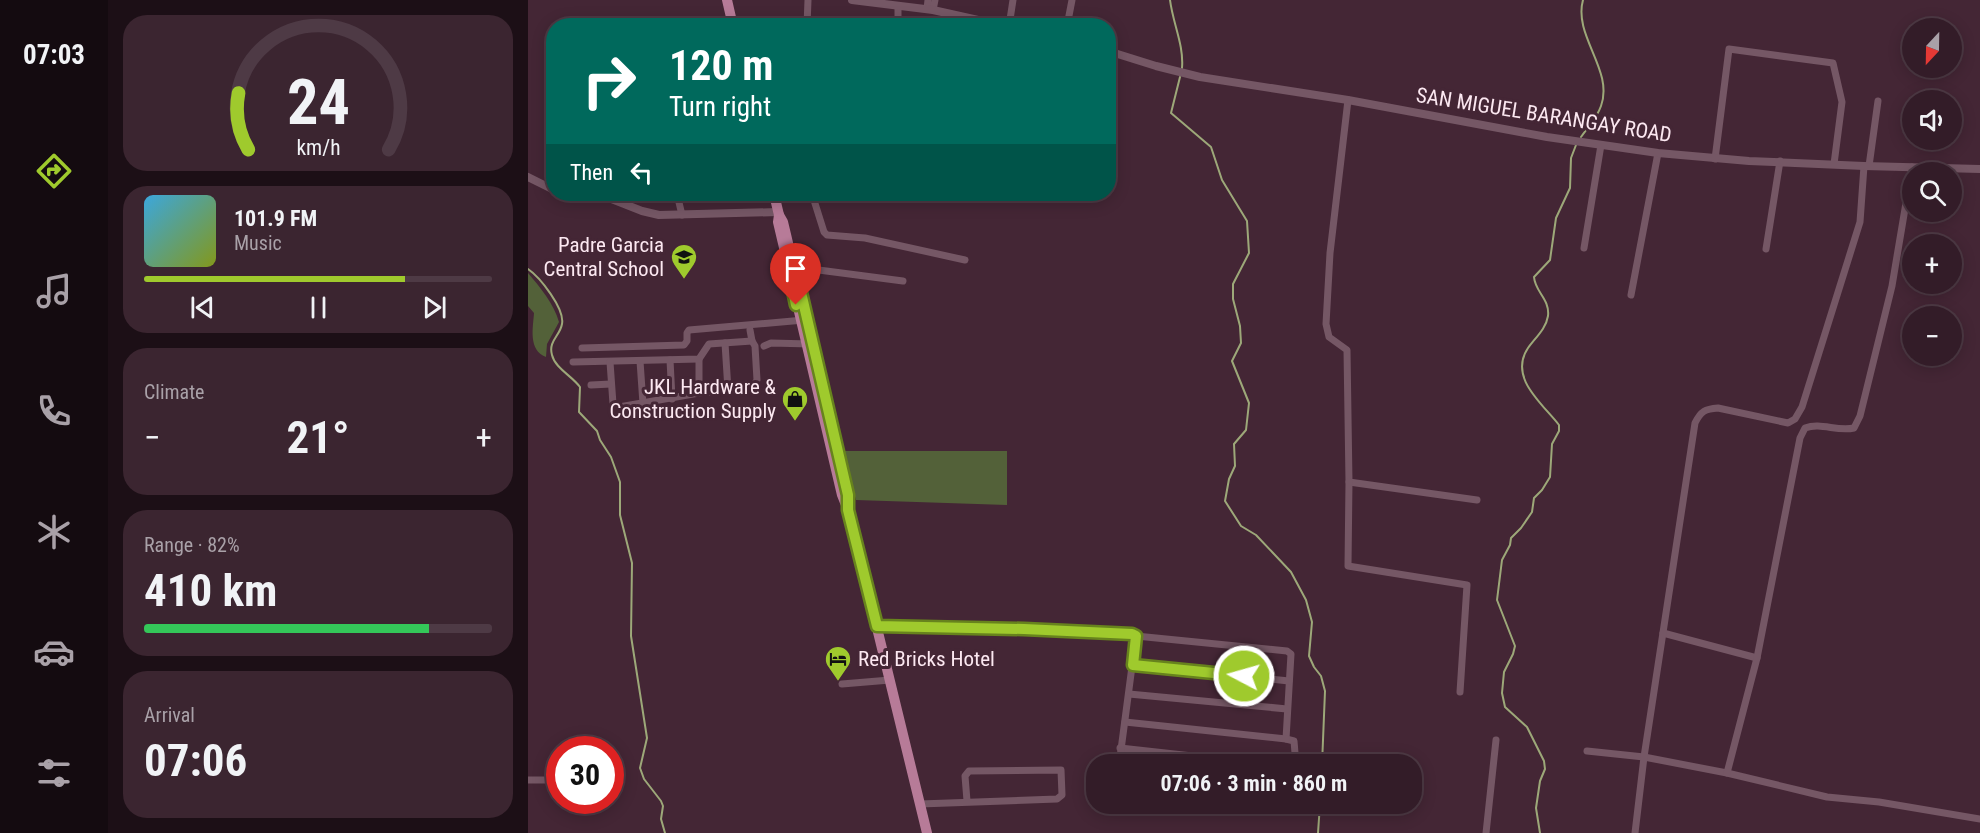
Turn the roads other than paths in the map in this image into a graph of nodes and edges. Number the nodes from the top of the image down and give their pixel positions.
1 (727, 0) edge
2 (808, 0) edge
3 (852, 0) edge
4 (935, 0) edge
5 (1012, 0) edge
6 (1072, 0) edge
7 (898, 6) junction
8 (929, 6) edge
9 (731, 18) edge
10 (807, 18) edge
11 (898, 18) edge
12 (976, 18) edge
13 (1009, 18) edge
14 (1069, 18) edge
15 (1116, 53) edge
16 (1348, 100) junction
17 (1878, 101) dead end
18 (1601, 145) junction
19 (1658, 153) junction
20 (1715, 159) junction
21 (1780, 161) junction
22 (1834, 164) junction
23 (1866, 166) junction
24 (1902, 167) edge
25 (1962, 168) edge
26 (1980, 169) edge
27 (528, 177) edge
28 (546, 186) edge
29 (617, 201) edge
30 (679, 201) edge
31 (775, 201) edge
32 (814, 201) edge
33 (779, 214) junction
34 (682, 215) junction
35 (1903, 222) edge
36 (1584, 248) dead end
37 (1766, 249) dead end
38 (965, 260) dead end
39 (792, 271) junction
40 (903, 281) dead end
41 (1630, 296) dead end
42 (803, 320) junction
43 (750, 330) dead end
44 (725, 343) junction
45 (753, 343) junction
46 (809, 344) junction
47 (582, 348) dead end
48 (699, 359) junction
49 (670, 360) junction
50 (640, 361) junction
51 (573, 362) dead end
52 (610, 362) junction
53 (611, 384) junction
54 (591, 385) dead end
55 (728, 390) junction
56 (699, 393) junction
57 (672, 399) junction
58 (643, 404) junction
59 (1349, 482) junction
60 (1477, 500) dead end
61 (877, 626) junction
62 (1663, 633) junction
63 (1136, 636) junction
64 (1757, 658) junction
65 (1133, 665) junction
66 (890, 680) junction
67 (1289, 681) junction
68 (842, 684) dead end
69 (1460, 692) dead end
70 (1129, 694) junction
71 (1287, 709) junction
72 (1125, 722) junction
73 (1286, 739) junction
74 (1496, 740) dead end
75 (1120, 748) junction
76 (1587, 751) dead end
77 (1120, 754) edge
78 (1174, 754) edge
79 (1295, 754) edge
80 (1644, 757) junction
81 (1727, 772) junction
82 (528, 780) edge
83 (546, 780) edge
84 (967, 801) junction
85 (920, 804) junction
86 (1980, 819) edge
87 (927, 833) edge
88 (1486, 833) edge
89 (1635, 833) edge

1 - 9 main road
2 - 10 street
3 - 7 street
4 - 8 street
5 - 13 street
6 - 14 street
7 - 8 street
7 - 11 street
8 - 12 street
15 - 16 street, SAN MIGUEL BARANGAY ROAD
16 - 18 street, SAN MIGUEL BARANGAY ROAD
16 - 59 street
17 - 23 street
18 - 19 street, SAN MIGUEL BARANGAY ROAD
18 - 36 street
19 - 20 street, SAN MIGUEL BARANGAY ROAD
19 - 41 street
20 - 21 street, SAN MIGUEL BARANGAY ROAD
20 - 22 street
21 - 22 street, SAN MIGUEL BARANGAY ROAD
21 - 37 street
22 - 23 street, SAN MIGUEL BARANGAY ROAD
23 - 24 street, SAN MIGUEL BARANGAY ROAD
23 - 62 street
25 - 26 street, SAN MIGUEL BARANGAY ROAD
27 - 28 street
29 - 34 street
30 - 34 street
31 - 33 main road
32 - 38 street
33 - 34 street
33 - 39 main road
35 - 64 street
39 - 40 street
39 - 42 main road
42 - 46 main road
42 - 47 street
43 - 45 street
44 - 45 street
44 - 48 street
44 - 55 street
45 - 46 street
45 - 55 street
46 - 61 main road
48 - 49 street
48 - 56 street
49 - 50 street
49 - 57 street
50 - 52 street
50 - 58 street
51 - 52 street
52 - 53 street
53 - 54 street
53 - 58 street
55 - 56 street
56 - 57 street
57 - 58 street
59 - 60 street
59 - 69 street
61 - 63 street
61 - 66 main road
62 - 64 street
62 - 80 street
63 - 65 street
63 - 67 street
64 - 81 street
65 - 67 street
65 - 70 street
66 - 68 street
66 - 85 main road
67 - 71 street
70 - 71 street
70 - 72 street
71 - 73 street
72 - 73 street
72 - 75 street
73 - 79 street
74 - 88 street
75 - 77 street
75 - 78 street
76 - 80 street
80 - 81 street
80 - 89 street
81 - 86 street
82 - 83 street
84 - 84 street
84 - 85 street
85 - 87 main road

